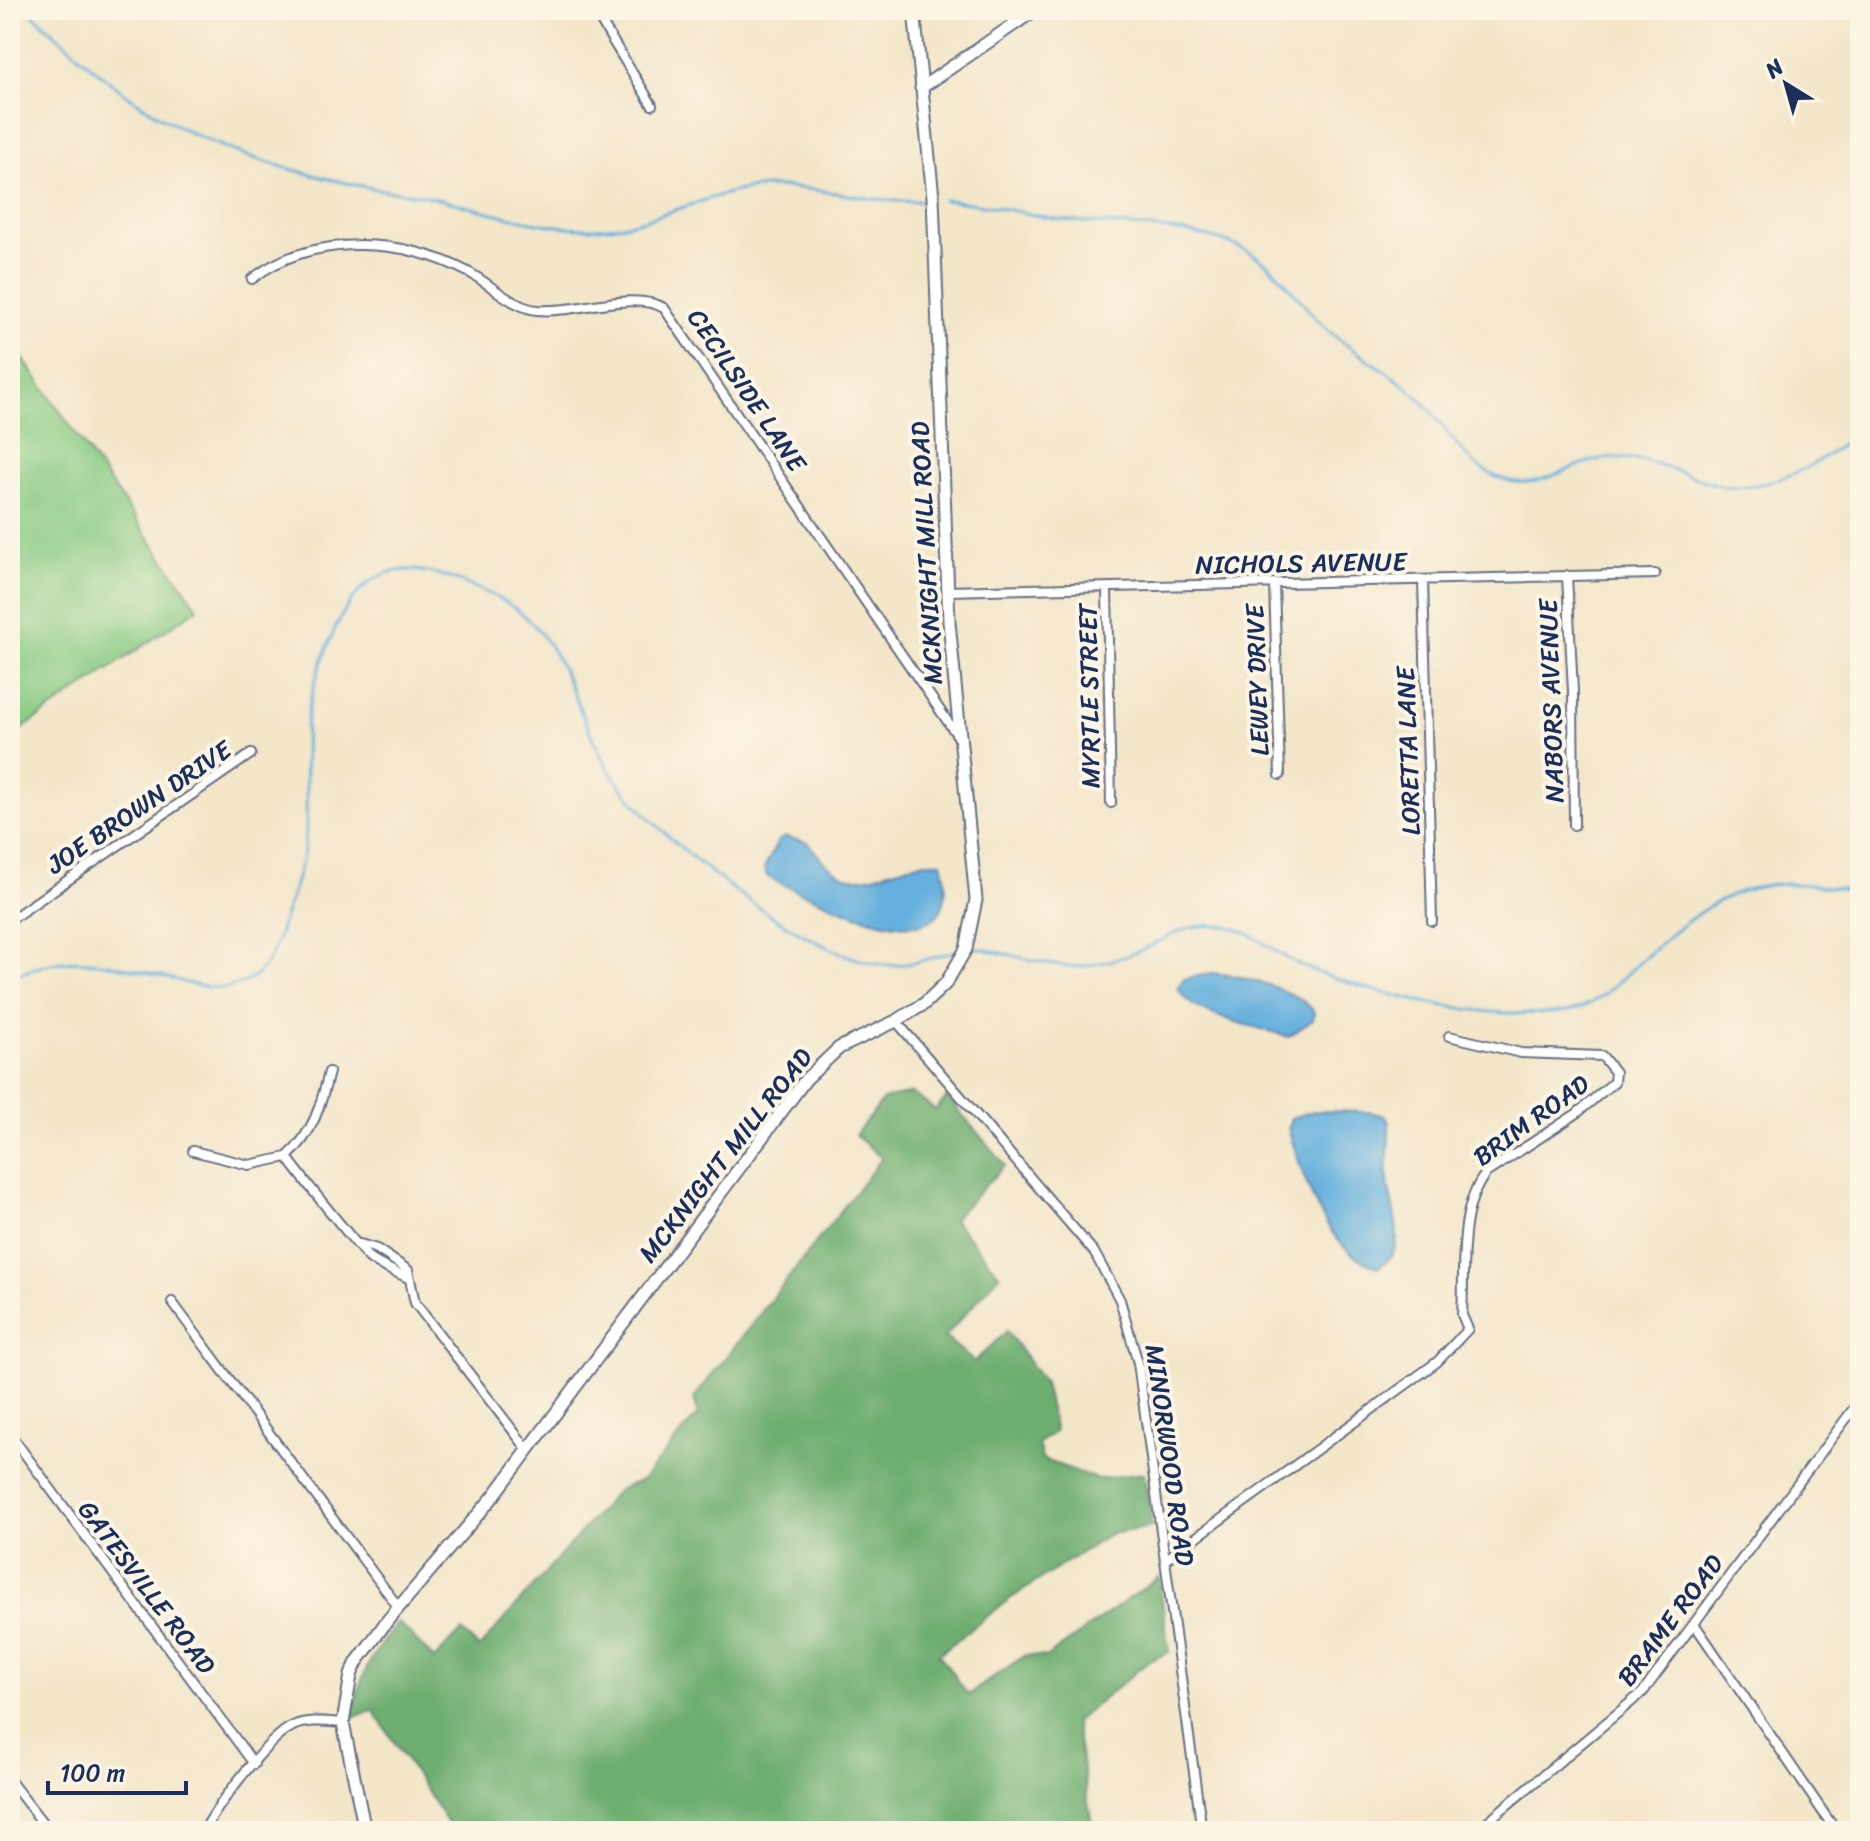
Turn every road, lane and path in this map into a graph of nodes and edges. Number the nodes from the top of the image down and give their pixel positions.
1 (594, 10) edge
2 (914, 10) edge
3 (1035, 10) edge
4 (921, 88) junction
5 (652, 105) dead end
6 (252, 279) dead end
7 (1655, 574) dead end
8 (1567, 576) junction
9 (1423, 580) junction
10 (1274, 584) junction
11 (1107, 588) junction
12 (948, 591) junction
13 (960, 738) junction
14 (251, 754) dead end
15 (1280, 775) dead end
16 (1111, 803) dead end
17 (1574, 825) dead end
18 (10, 920) edge
19 (1432, 921) dead end
20 (896, 1021) junction
21 (1449, 1036) dead end
22 (329, 1072) dead end
23 (193, 1151) dead end
24 (287, 1157) junction
25 (172, 1302) dead end
26 (1860, 1400) edge
27 (10, 1434) edge
28 (528, 1450) junction
29 (1165, 1560) junction
30 (399, 1608) junction
31 (1695, 1625) junction
32 (343, 1723) junction
33 (254, 1764) junction
34 (10, 1781) edge
35 (49, 1831) edge
36 (204, 1831) edge
37 (365, 1831) edge
38 (1202, 1831) edge
39 (1476, 1831) edge
40 (1836, 1831) edge

1 - 5 street
2 - 4 street, MCKNIGHT MILL ROAD
3 - 4 street
4 - 12 street, MCKNIGHT MILL ROAD
6 - 13 street, CECILSIDE LANE
7 - 8 street, NICHOLS AVENUE
8 - 9 street, NICHOLS AVENUE
8 - 17 street, NABORS AVENUE
9 - 10 street, NICHOLS AVENUE
9 - 19 street, LORETTA LANE
10 - 11 street, NICHOLS AVENUE
10 - 15 street, LEWEY DRIVE
11 - 12 street, NICHOLS AVENUE
11 - 16 street, MYRTLE STREET
12 - 13 street, MCKNIGHT MILL ROAD
13 - 20 street, MCKNIGHT MILL ROAD
14 - 18 street, JOE BROWN DRIVE
20 - 28 street, MCKNIGHT MILL ROAD
20 - 29 street, MINORWOOD ROAD
21 - 29 street, BRIM ROAD
22 - 24 street
23 - 24 street
24 - 28 street
25 - 30 street
26 - 31 street, BRAME ROAD
27 - 33 street, GATESVILLE ROAD
28 - 30 street, MCKNIGHT MILL ROAD
29 - 38 street, MINORWOOD ROAD
30 - 32 street, MCKNIGHT MILL ROAD
31 - 39 street, BRAME ROAD
31 - 40 street
32 - 33 street
32 - 37 street
33 - 36 street
34 - 35 street

